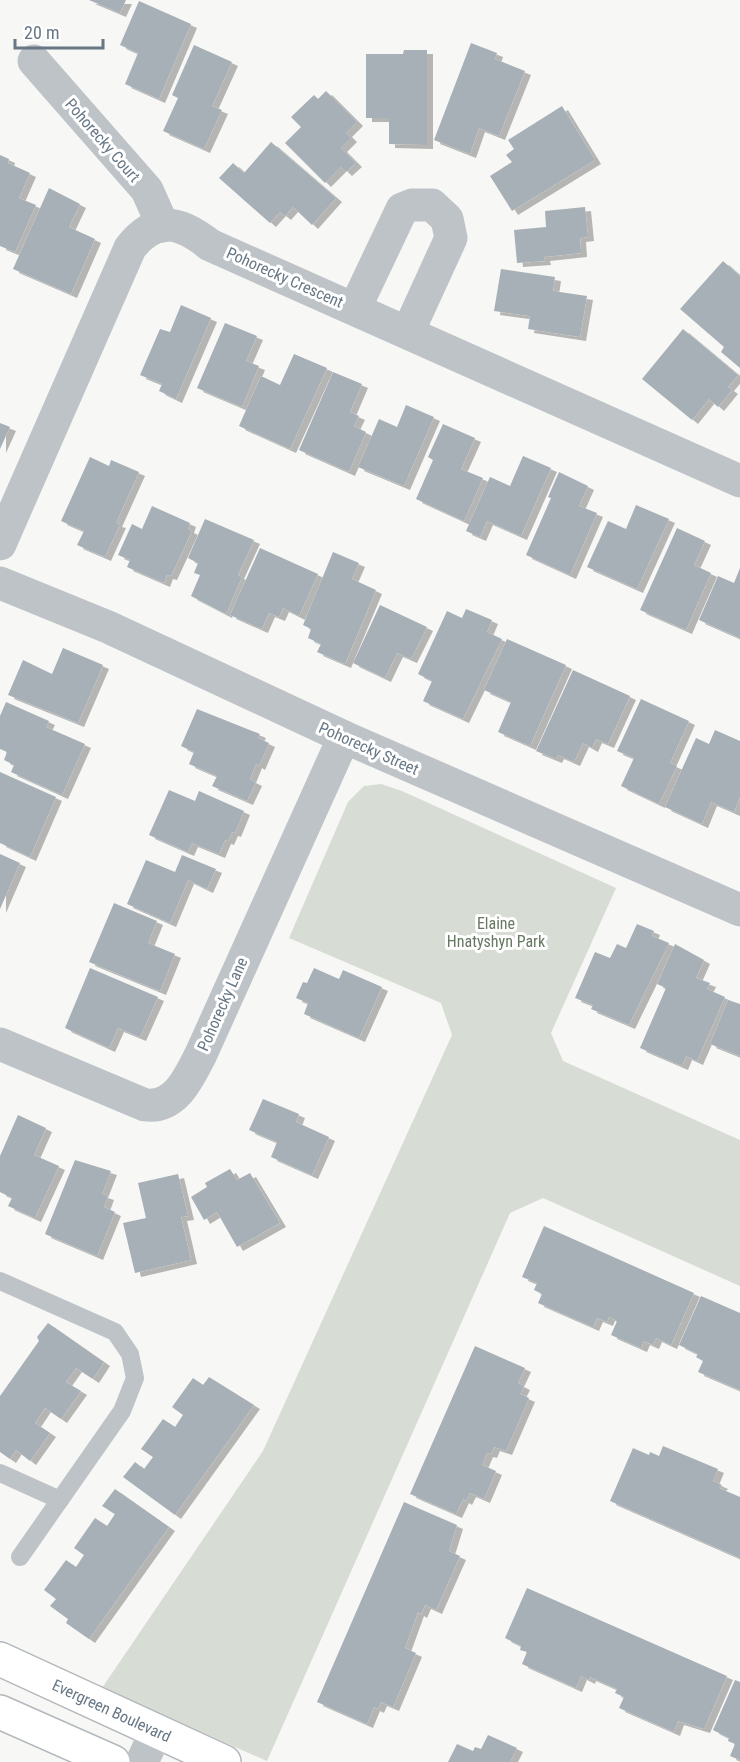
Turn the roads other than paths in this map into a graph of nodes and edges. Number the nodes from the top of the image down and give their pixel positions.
1 (34, 61) dead end
2 (163, 226) junction
3 (355, 308) junction
4 (408, 333) junction
5 (740, 481) edge
6 (0, 544) edge
7 (0, 583) edge
8 (344, 737) junction
9 (740, 910) edge
10 (0, 1044) edge
11 (0, 1281) edge
12 (0, 1473) edge
13 (60, 1500) junction
14 (20, 1557) dead end
15 (0, 1659) edge
16 (0, 1712) edge
17 (156, 1732) junction
18 (113, 1762) edge
19 (142, 1762) edge
20 (224, 1762) edge

1 - 2 street, Pohorecky Court
2 - 3 street, Pohorecky Crescent
2 - 6 street
3 - 4 street, Pohorecky Crescent
3 - 4 street
4 - 5 street, Pohorecky Crescent
7 - 8 street, Pohorecky Street
8 - 9 street, Pohorecky Street
8 - 10 street, Pohorecky Lane
11 - 13 lane
12 - 13 lane
13 - 14 lane
15 - 17 street, Evergreen Boulevard
16 - 18 street
17 - 19 street
17 - 20 street, Evergreen Boulevard

